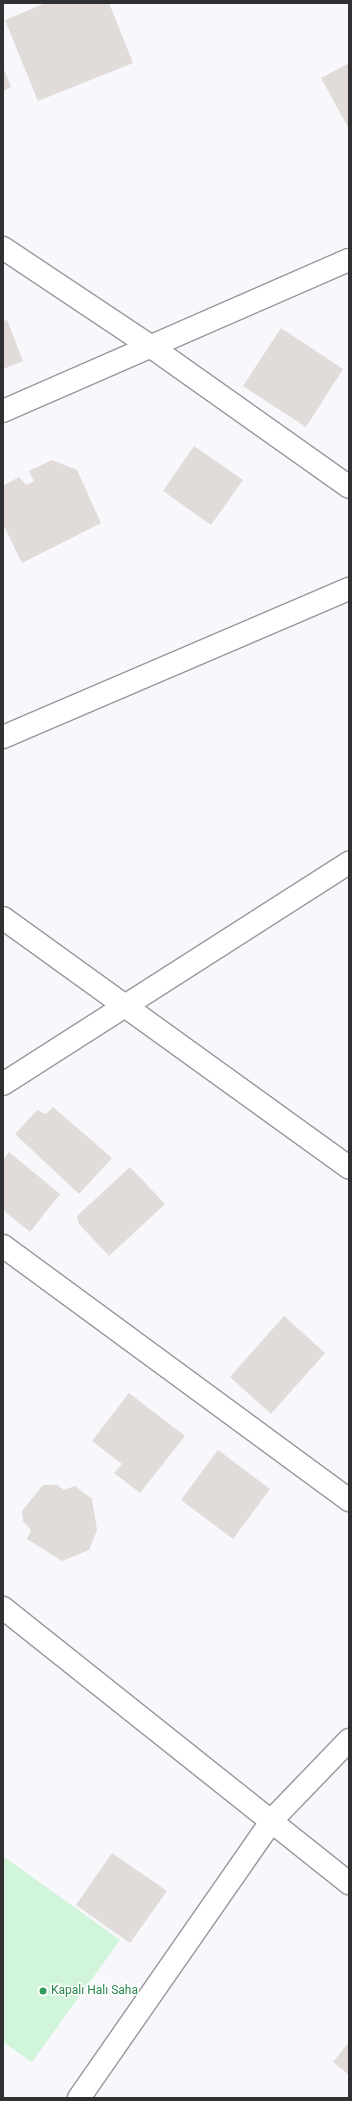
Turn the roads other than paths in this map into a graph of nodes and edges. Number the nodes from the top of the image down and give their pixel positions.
1 (3, 248) edge
2 (349, 260) edge
3 (153, 348) junction
4 (3, 411) edge
5 (349, 487) edge
6 (349, 589) edge
7 (3, 737) edge
8 (349, 863) edge
9 (3, 918) edge
10 (125, 1006) junction
11 (3, 1084) edge
12 (349, 1168) edge
13 (3, 1246) edge
14 (349, 1500) edge
15 (3, 1608) edge
16 (349, 1740) edge
17 (272, 1820) junction
18 (349, 1883) edge
19 (79, 2098) edge

1 - 3 street
2 - 3 street
3 - 4 street
3 - 5 street
6 - 7 street
8 - 10 street
9 - 10 street
10 - 11 street
10 - 12 street
13 - 14 street
15 - 17 street
16 - 17 street
17 - 18 street
17 - 19 street

